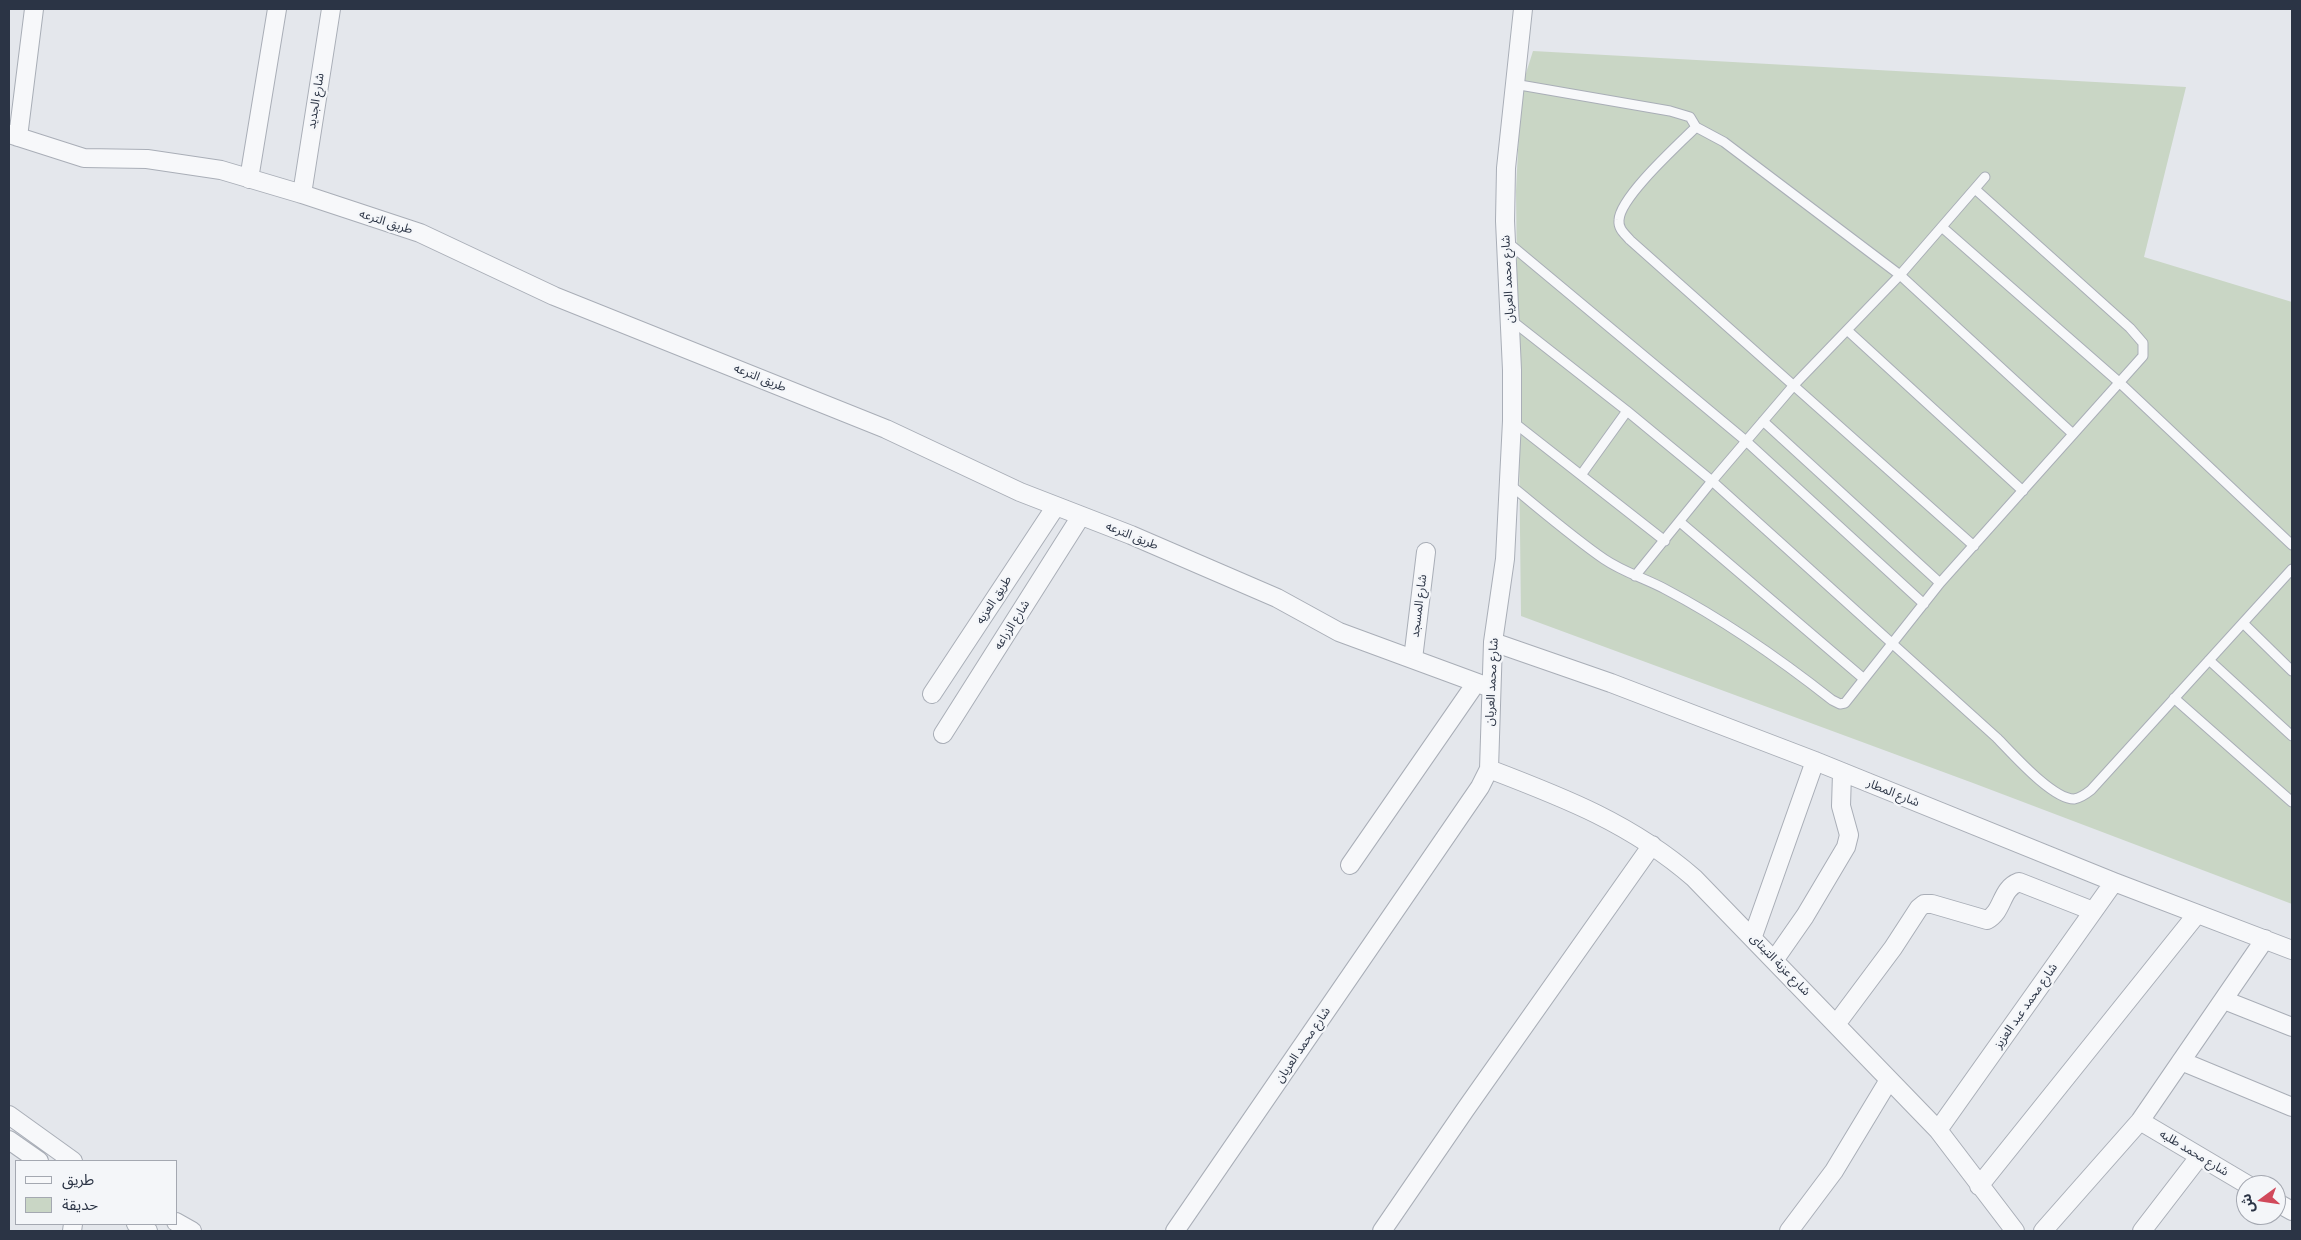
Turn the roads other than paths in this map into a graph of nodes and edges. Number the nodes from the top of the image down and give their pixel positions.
1 (34, 9) edge
2 (277, 9) edge
3 (331, 9) edge
4 (1523, 9) edge
5 (1514, 84) junction
6 (1696, 127) junction
7 (13, 135) edge
8 (1985, 177) dead end
9 (250, 179) junction
10 (1975, 189) junction
11 (302, 194) junction
12 (1943, 228) junction
13 (1506, 241) junction
14 (1900, 275) junction
15 (1510, 320) junction
16 (1846, 330) junction
17 (2120, 383) junction
18 (1794, 385) junction
19 (1627, 411) junction
20 (1512, 421) junction
21 (1763, 421) junction
22 (2073, 434) junction
23 (1746, 441) junction
24 (1581, 475) junction
25 (1712, 481) junction
26 (1509, 483) junction
27 (2022, 491) junction
28 (1056, 506) junction
29 (1081, 516) junction
30 (1680, 522) junction
31 (1665, 541) junction
32 (2292, 545) edge
33 (1974, 546) junction
34 (1426, 552) dead end
35 (2292, 569) edge
36 (1635, 576) junction
37 (1940, 583) junction
38 (1924, 604) junction
39 (2243, 623) junction
40 (1493, 642) junction
41 (1892, 643) junction
42 (1413, 659) junction
43 (2209, 660) junction
44 (2292, 672) edge
45 (1864, 679) junction
46 (1483, 686) junction
47 (932, 694) dead end
48 (2174, 698) junction
49 (943, 734) dead end
50 (2292, 736) edge
51 (1815, 761) junction
52 (1489, 769) junction
53 (1842, 773) junction
54 (2292, 802) edge
55 (1652, 845) junction
56 (1350, 865) dead end
57 (2114, 882) junction
58 (2093, 911) junction
59 (2197, 914) junction
60 (1753, 936) junction
61 (2265, 939) junction
62 (2292, 950) edge
63 (1775, 959) junction
64 (2224, 1000) junction
65 (1836, 1023) junction
66 (2292, 1027) edge
67 (2181, 1061) junction
68 (1889, 1080) junction
69 (2292, 1107) edge
70 (9, 1115) edge
71 (2140, 1122) junction
72 (1938, 1130) junction
73 (9, 1140) edge
74 (2200, 1157) junction
75 (38, 1160) edge
76 (72, 1160) edge
77 (2236, 1178) edge
78 (1979, 1186) junction
79 (178, 1223) edge
80 (2006, 1228) edge
81 (192, 1231) edge
82 (1175, 1231) edge
83 (1382, 1231) edge
84 (1789, 1231) edge
85 (2043, 1231) edge
86 (2142, 1231) edge

1 - 7 street
2 - 9 street
3 - 11 street, شارع الجديد
4 - 5 street, شارع محمد العريان
5 - 6 lane
5 - 13 street, شارع محمد العريان
6 - 14 lane
6 - 18 lane
7 - 9 street, طريق الترعه
8 - 10 lane
9 - 11 street, طريق الترعه
10 - 12 lane
10 - 17 lane
11 - 28 street, طريق الترعه
12 - 14 lane
12 - 17 lane
13 - 15 street, شارع محمد العريان
13 - 23 lane
14 - 16 lane
14 - 22 lane
15 - 19 lane
15 - 20 street, شارع محمد العريان
16 - 18 lane
16 - 27 lane
17 - 22 lane
17 - 32 lane
18 - 21 lane
18 - 33 lane
19 - 24 lane
19 - 25 lane
20 - 24 lane
20 - 26 street, شارع محمد العريان
21 - 23 lane
21 - 37 lane
22 - 27 lane
23 - 25 lane
23 - 38 lane
24 - 31 lane
25 - 30 lane
25 - 41 lane
26 - 36 lane
26 - 40 street, شارع محمد العريان
27 - 33 lane
28 - 29 street, طريق الترعه
28 - 47 street, طريق العزيه
29 - 42 street, طريق الترعه
29 - 49 street, شارع الزراعه
30 - 31 lane
30 - 45 lane
31 - 36 lane
33 - 37 lane
34 - 42 street, شارع المسجد
35 - 39 lane
36 - 45 lane
37 - 38 lane
38 - 41 lane
39 - 43 lane
39 - 44 lane
40 - 46 street, شارع محمد العريان
40 - 51 street, شارع المطار
41 - 45 lane
41 - 48 lane
42 - 46 street, طريق الترعه
43 - 48 lane
43 - 50 lane
46 - 52 street, شارع محمد العريان
46 - 56 street
48 - 54 lane
51 - 53 street, شارع المطار
51 - 60 street
52 - 55 street, شارع عزبة التيتاى
52 - 82 street, شارع محمد العريان
53 - 57 street, شارع المطار
53 - 63 street
55 - 60 street, شارع عزبة التيتاى
55 - 83 street
57 - 58 street, شارع محمد عبد العزيز
57 - 59 street, شارع المطار
58 - 65 street
58 - 72 street, شارع محمد عبد العزيز
59 - 61 street, شارع المطار
59 - 78 street
60 - 63 street, شارع عزبة التيتاى
61 - 62 street, شارع المطار
61 - 64 street
63 - 65 street, شارع عزبة التيتاى
64 - 66 street
64 - 67 street
65 - 68 street, شارع عزبة التيتاى
67 - 69 street
67 - 71 street
68 - 72 street, شارع عزبة التيتاى
68 - 84 street
70 - 76 street
71 - 74 street, شارع محمد طلبه
71 - 85 street
72 - 78 street, شارع عزبة التيتاى
73 - 75 street
74 - 77 street, شارع محمد طلبه
74 - 86 street
78 - 80 street, شارع عزبة التيتاى
79 - 81 street

